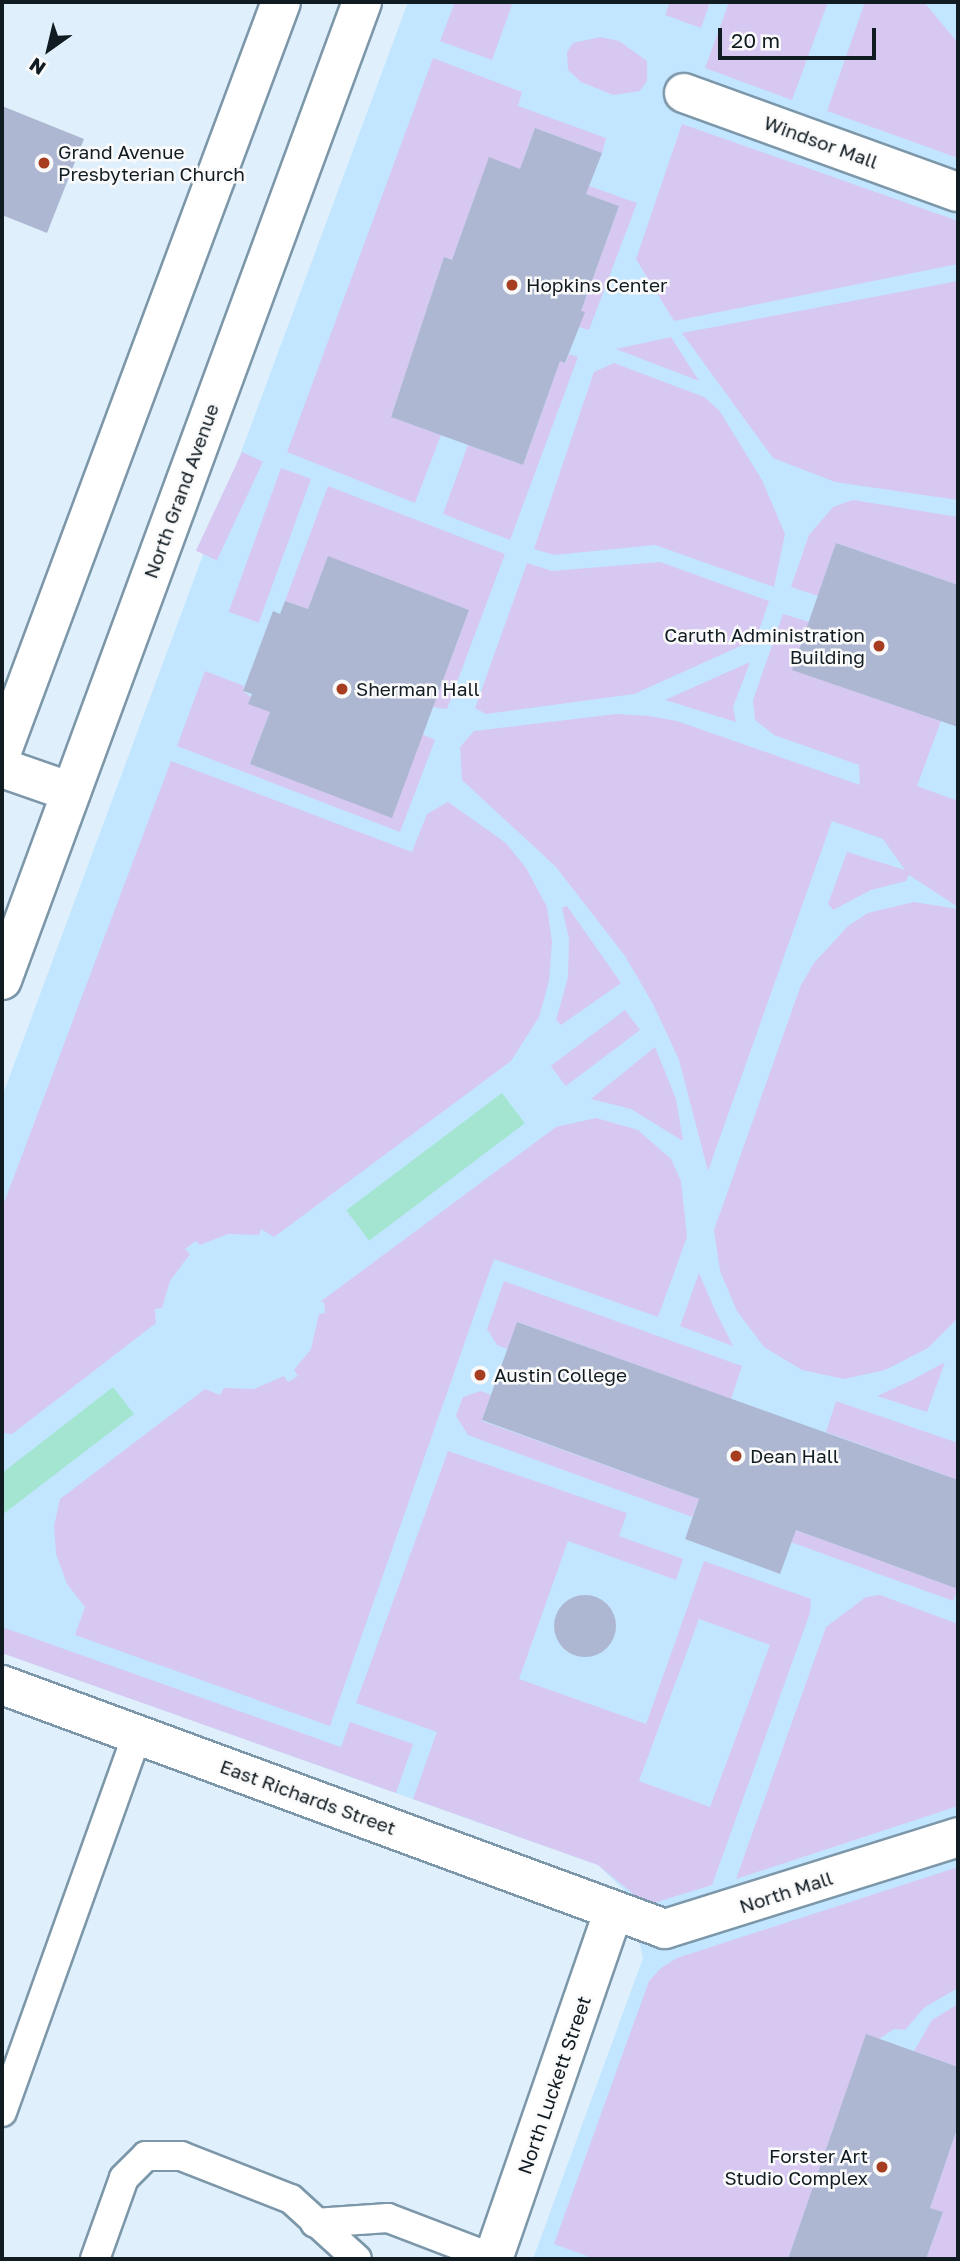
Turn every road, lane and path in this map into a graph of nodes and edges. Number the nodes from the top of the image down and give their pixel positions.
1 (281, 2) edge
2 (362, 2) edge
3 (684, 93) dead end
4 (958, 192) edge
5 (2, 751) edge
6 (2, 768) edge
7 (71, 792) junction
8 (2, 980) edge
9 (2, 1685) edge
10 (137, 1734) junction
11 (958, 1837) edge
12 (614, 1910) junction
13 (2, 2112) edge
14 (315, 2223) junction
15 (493, 2258) edge
16 (95, 2259) edge
17 (357, 2259) edge

1 - 5 main road
2 - 7 main road, North Grand Avenue
3 - 4 main road, Windsor Mall
6 - 7 main road
7 - 8 main road, North Grand Avenue
9 - 10 main road, East Richards Street
10 - 12 main road, East Richards Street
10 - 13 lane
11 - 12 main road, North Mall
12 - 15 main road, North Luckett Street
14 - 15 lane
14 - 16 lane
14 - 17 lane

